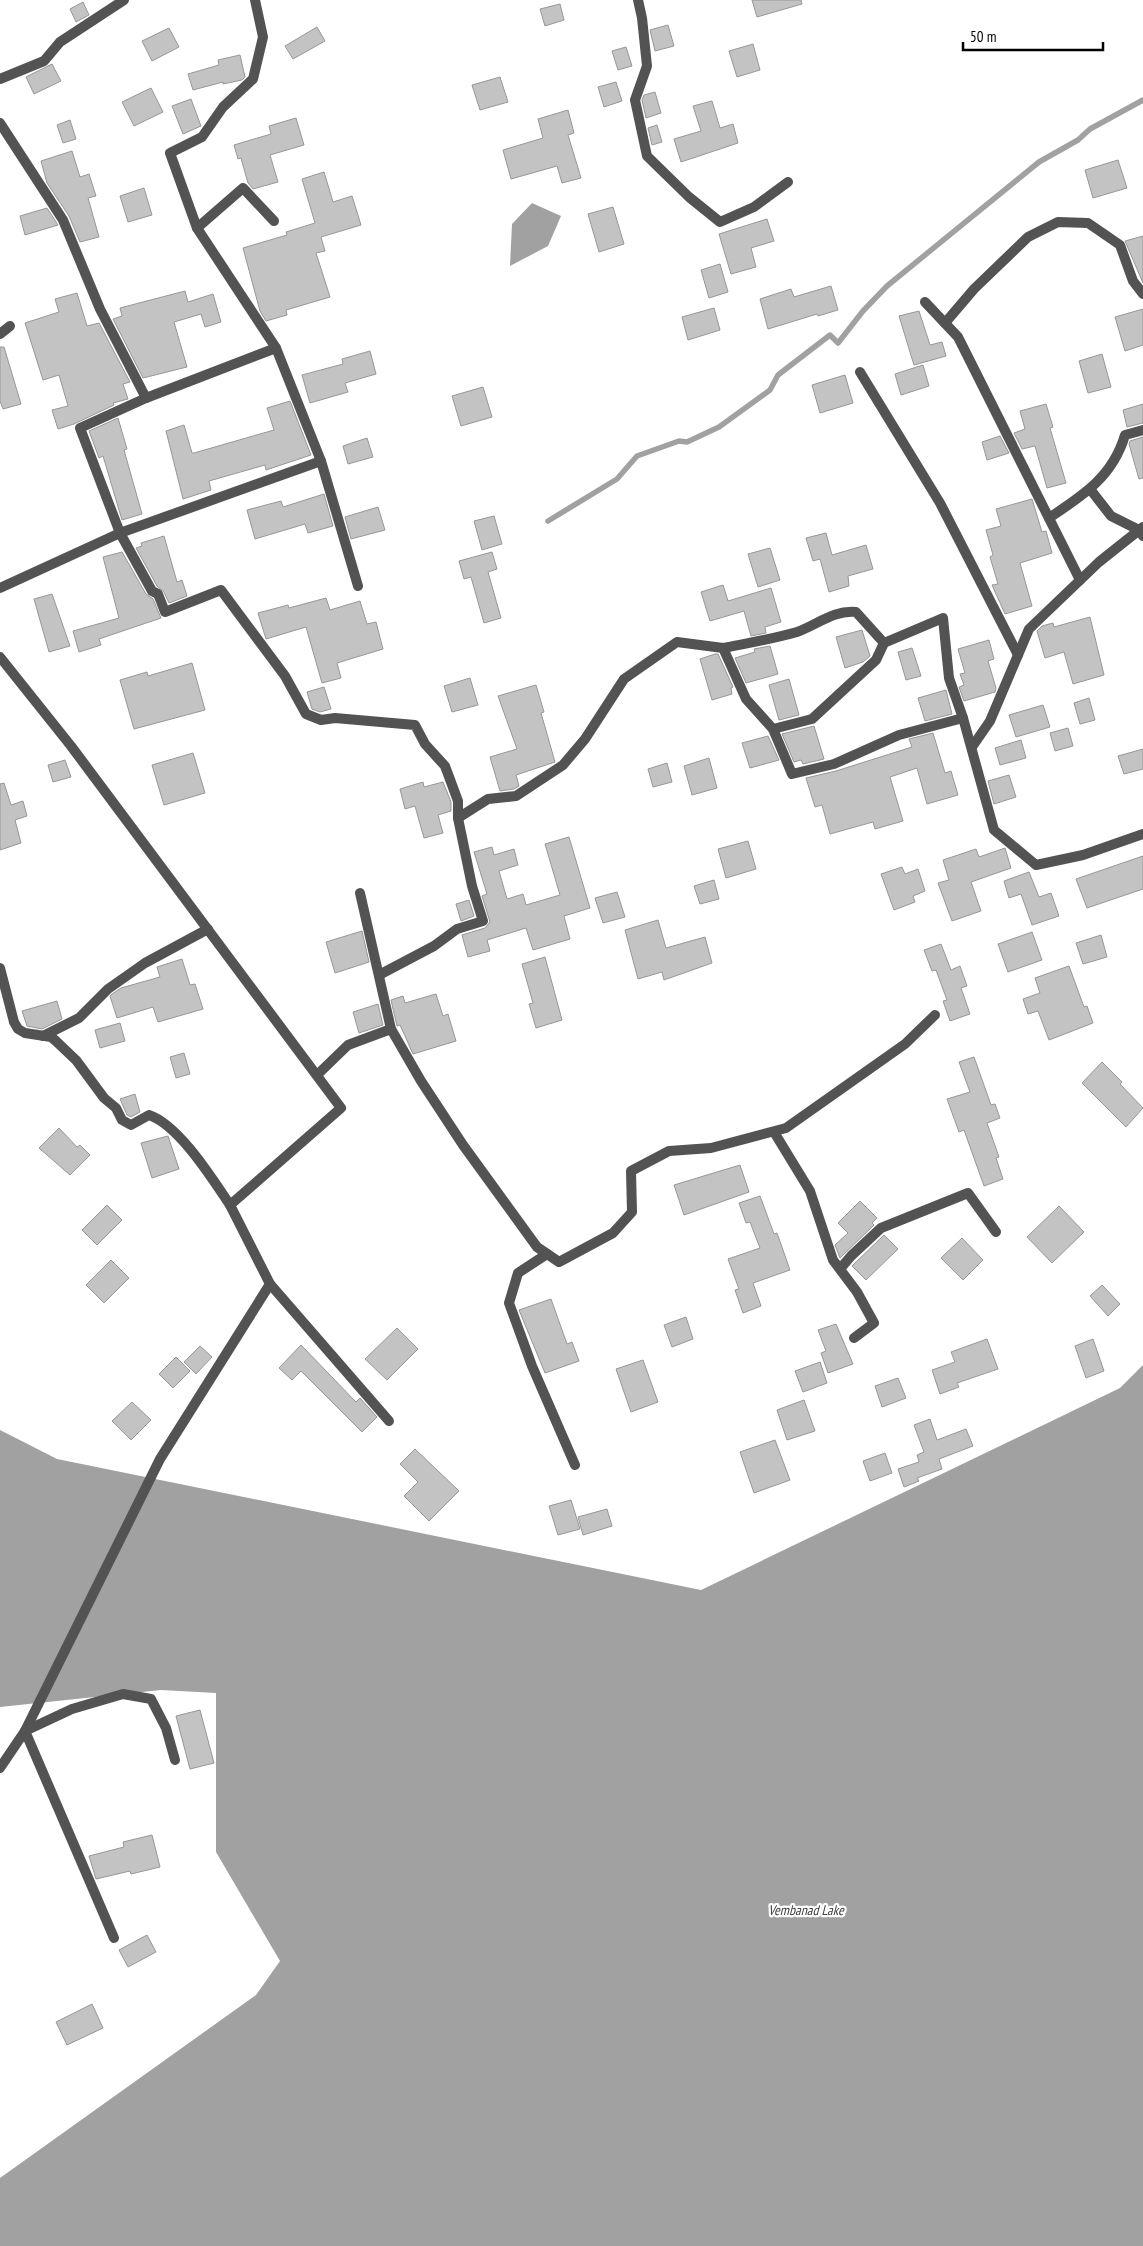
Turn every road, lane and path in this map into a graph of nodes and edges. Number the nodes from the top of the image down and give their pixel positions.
1 (124, 0) edge
2 (255, 0) edge
3 (638, 0) edge
4 (0, 79) edge
5 (0, 123) edge
6 (788, 182) dead end
7 (274, 221) dead end
8 (197, 228) junction
9 (1143, 294) edge
10 (925, 302) dead end
11 (945, 323) junction
12 (10, 326) dead end
13 (0, 334) edge
14 (276, 348) junction
15 (860, 372) dead end
16 (146, 398) junction
17 (1143, 430) edge
18 (321, 461) junction
19 (1090, 489) junction
20 (1049, 518) junction
21 (1142, 531) edge
22 (120, 533) junction
23 (1080, 580) junction
24 (358, 586) dead end
25 (0, 588) edge
26 (884, 643) junction
27 (723, 648) junction
28 (1018, 655) junction
29 (0, 657) edge
30 (963, 718) junction
31 (773, 729) junction
32 (972, 747) junction
33 (458, 818) junction
34 (1143, 834) edge
35 (360, 893) dead end
36 (208, 929) junction
37 (0, 968) edge
38 (379, 975) junction
39 (935, 1015) dead end
40 (390, 1028) junction
41 (43, 1036) junction
42 (317, 1075) junction
43 (774, 1132) junction
44 (230, 1205) junction
45 (996, 1232) dead end
46 (547, 1254) junction
47 (840, 1270) junction
48 (270, 1284) junction
49 (854, 1338) dead end
50 (389, 1421) dead end
51 (575, 1465) dead end
52 (25, 1731) junction
53 (175, 1760) dead end
54 (0, 1768) edge
55 (114, 1938) dead end

1 - 4 street
2 - 8 street
3 - 6 street
5 - 16 street
7 - 8 street
8 - 14 street
9 - 11 street
10 - 11 street
11 - 20 street
12 - 13 street
14 - 16 street
14 - 18 street
15 - 28 street
16 - 22 street
17 - 19 street
18 - 22 street
18 - 24 street
19 - 20 street
19 - 21 street
20 - 23 street
21 - 23 street
22 - 25 street
22 - 33 street
23 - 28 street
26 - 27 street
26 - 30 street
26 - 31 street
27 - 31 street
27 - 33 street
28 - 32 street
29 - 36 street
30 - 31 street
30 - 32 street
32 - 34 street
33 - 38 street
35 - 38 street
36 - 41 street
36 - 42 street
37 - 41 street
38 - 40 street
39 - 43 street
40 - 42 street
40 - 46 street
41 - 44 street
42 - 44 street
43 - 46 street
43 - 47 street
44 - 48 street
45 - 47 street
46 - 51 street
47 - 49 street
48 - 50 street
48 - 52 street
52 - 53 street
52 - 54 street
52 - 55 street

